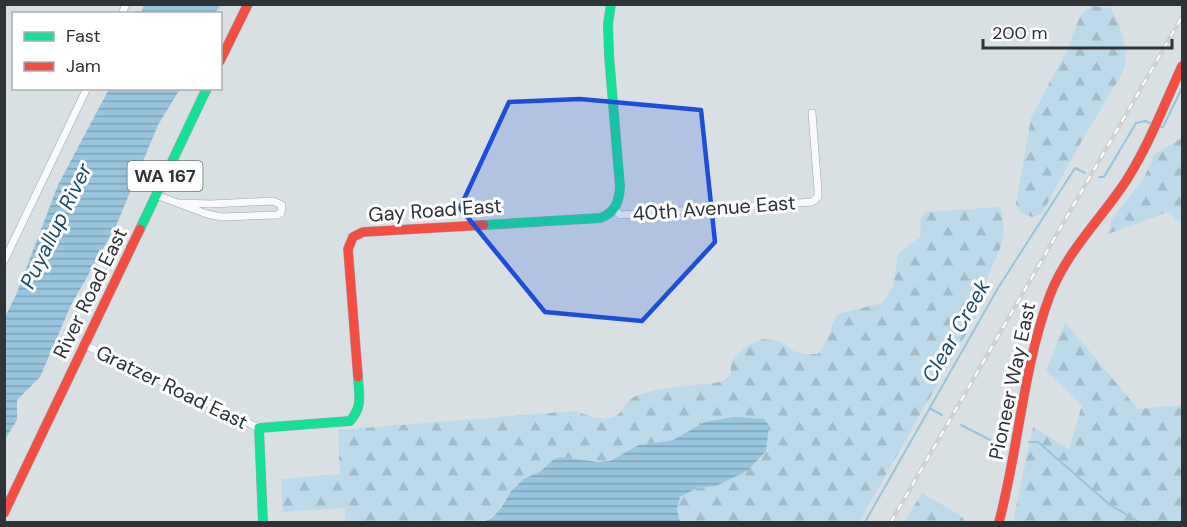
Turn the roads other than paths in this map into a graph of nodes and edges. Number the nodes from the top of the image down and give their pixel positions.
1 (248, 4) edge
2 (611, 4) edge
3 (222, 57) edge
4 (1182, 66) edge
5 (86, 90) edge
6 (206, 90) edge
7 (812, 113) dead end
8 (156, 195) junction
9 (180, 203) junction
10 (614, 209) junction
11 (4, 261) edge
12 (85, 345) junction
13 (259, 428) junction
14 (4, 513) edge
15 (263, 522) edge
16 (999, 522) edge

1 - 3 main road
2 - 10 main road
4 - 16 main road, Pioneer Way East
5 - 11 street
6 - 8 main road, River Road East / WA 167
7 - 10 street, 40th Avenue East
8 - 9 street
8 - 12 main road, River Road East / WA 167
9 - 9 street
10 - 13 main road, Gay Road East
12 - 13 street, Gratzer Road East
12 - 14 main road, River Road East / WA 167
13 - 15 main road

